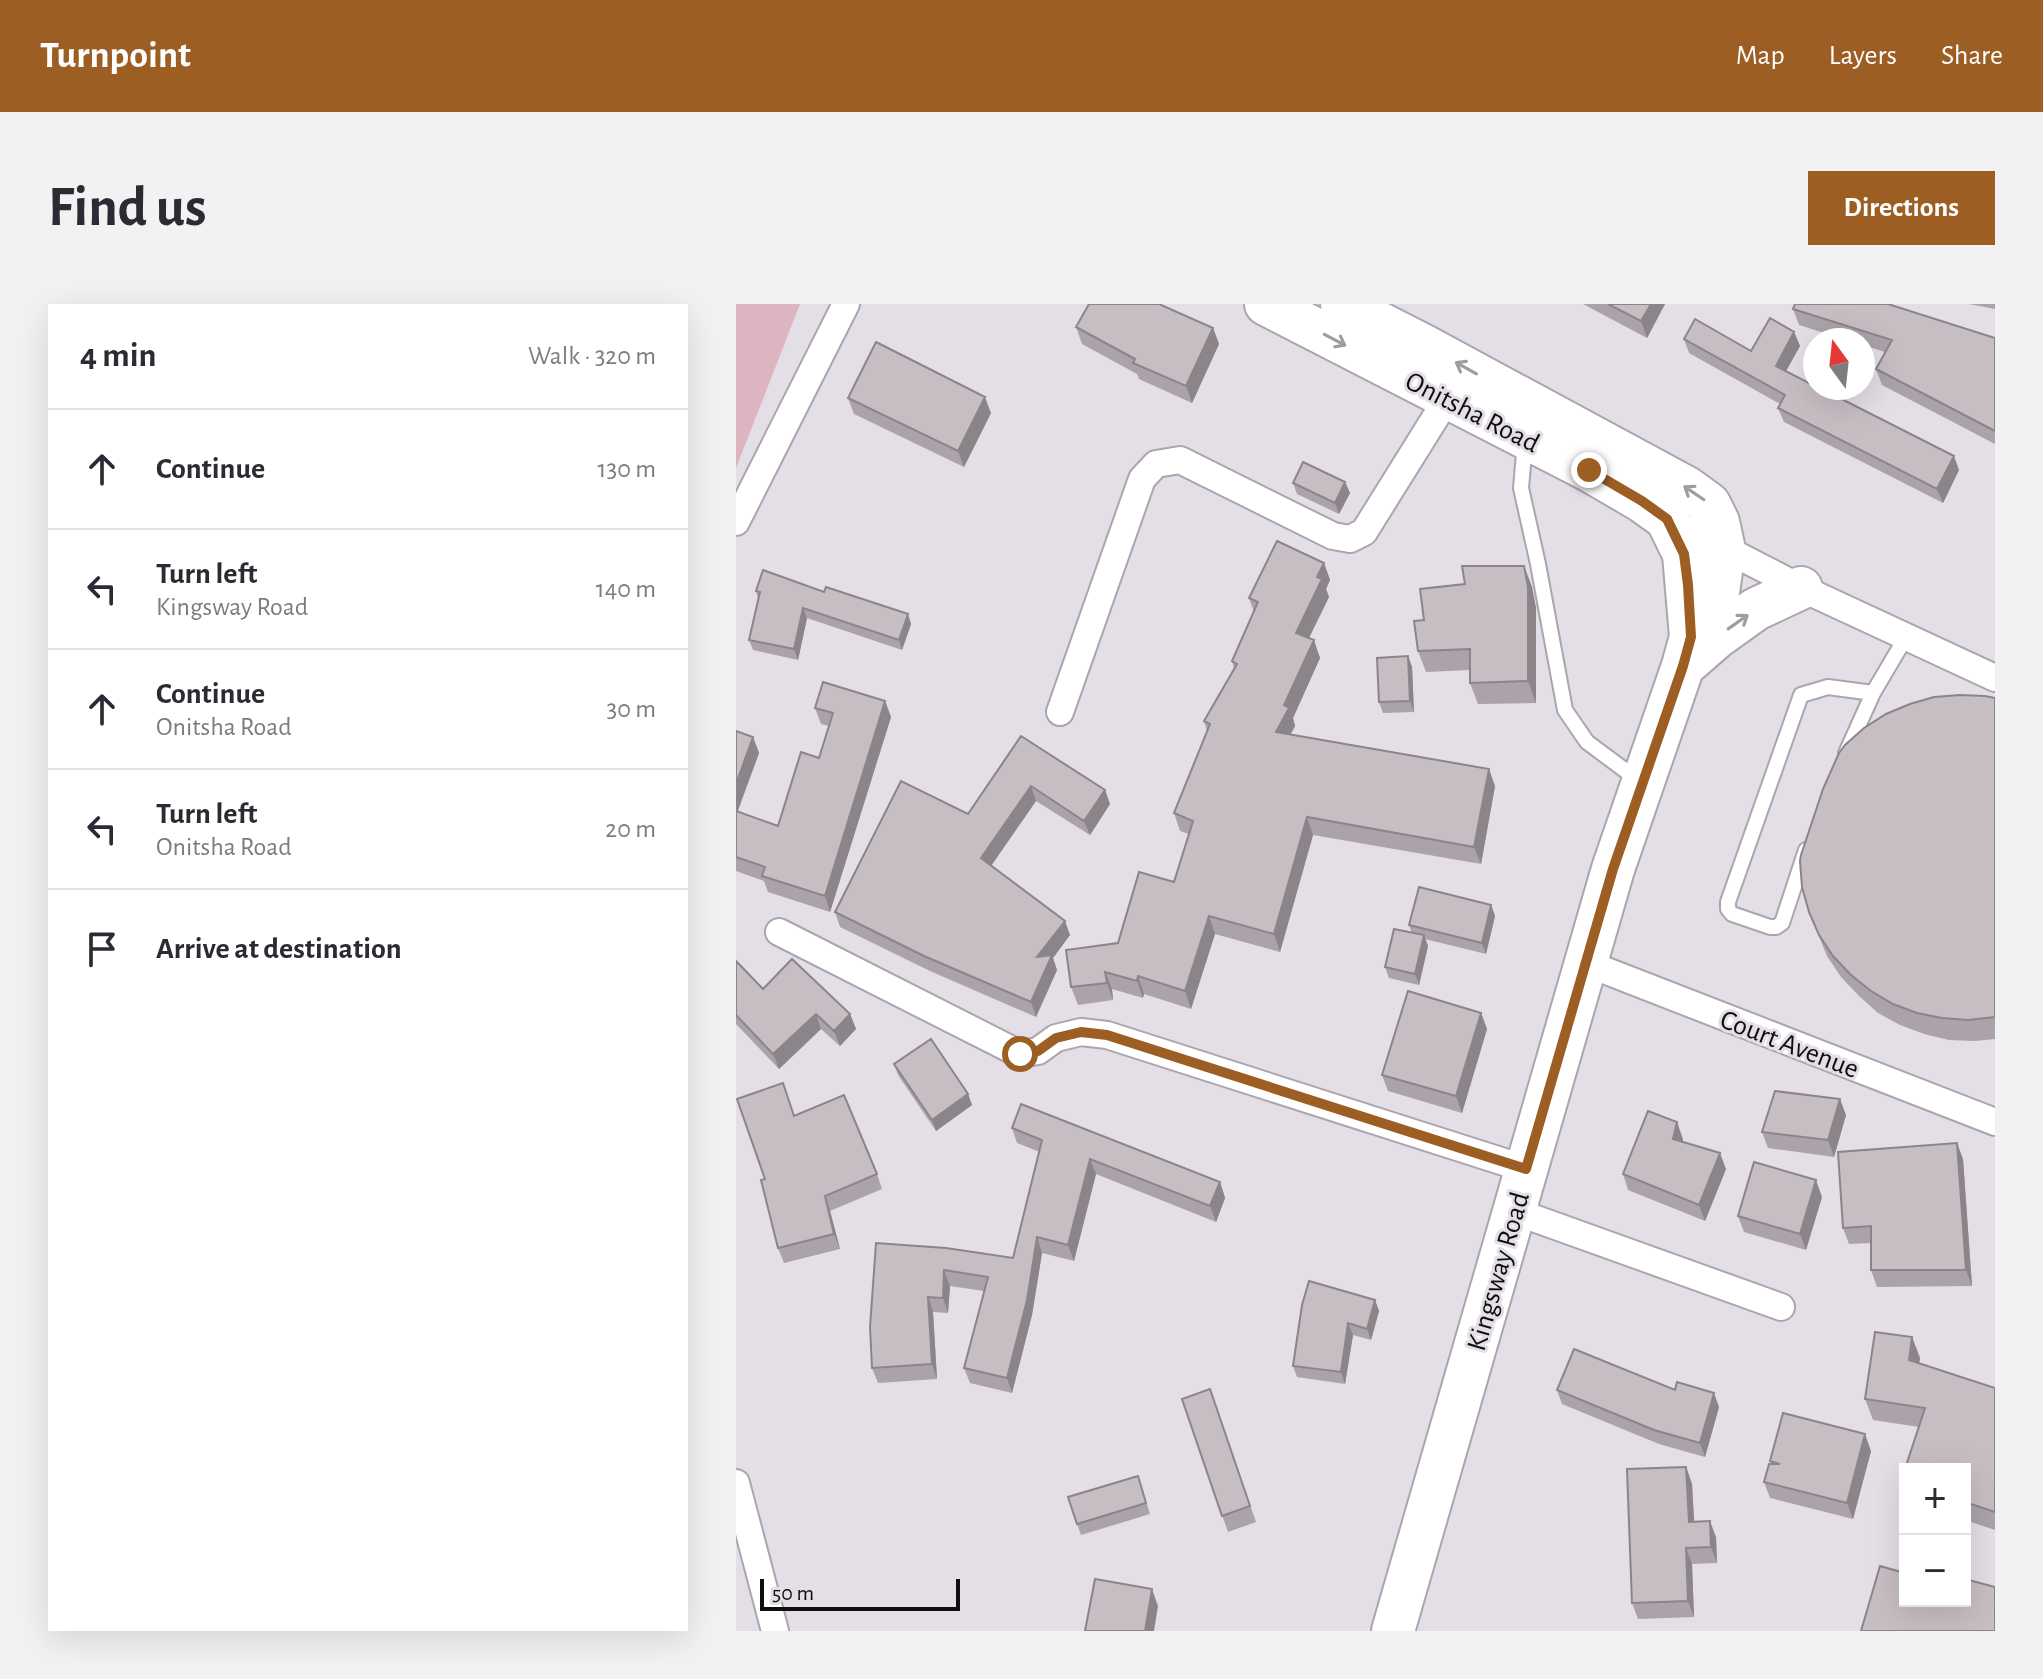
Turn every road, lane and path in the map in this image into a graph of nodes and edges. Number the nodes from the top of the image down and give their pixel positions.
1 (846, 304) edge
2 (1266, 304) edge
3 (1342, 304) edge
4 (1447, 399) junction
5 (1526, 437) junction
6 (1667, 519) junction
7 (736, 522) edge
8 (1724, 550) junction
9 (1801, 588) junction
10 (1906, 637) junction
11 (1687, 652) junction
12 (1995, 678) edge
13 (1873, 693) junction
14 (1060, 712) dead end
15 (1841, 764) edge
16 (1642, 783) junction
17 (1811, 836) edge
18 (779, 932) dead end
19 (1586, 963) junction
20 (1995, 1122) edge
21 (1526, 1169) junction
22 (1514, 1211) junction
23 (1781, 1307) dead end
24 (736, 1483) edge
25 (775, 1631) edge
26 (1393, 1631) edge

1 - 7 street
2 -> 4 main road, Onitsha Road
8 -> 3 main road, Onitsha Road
4 - 5 main road, Onitsha Road
4 - 14 street
5 - 6 main road, Onitsha Road
5 - 16 lane
6 - 8 street
6 - 11 main road
8 - 9 street
8 - 11 main road, Onitsha Road
9 - 10 street
11 -> 9 main road
10 - 12 street
10 - 13 lane
11 - 16 main road, Kingsway Road
13 - 15 lane
13 - 17 lane
16 - 19 main road, Kingsway Road
18 - 21 street
19 - 20 street, Court Avenue
19 - 21 main road, Kingsway Road
21 - 22 main road, Kingsway Road
22 - 23 street
22 - 26 main road, Kingsway Road
24 - 25 street

